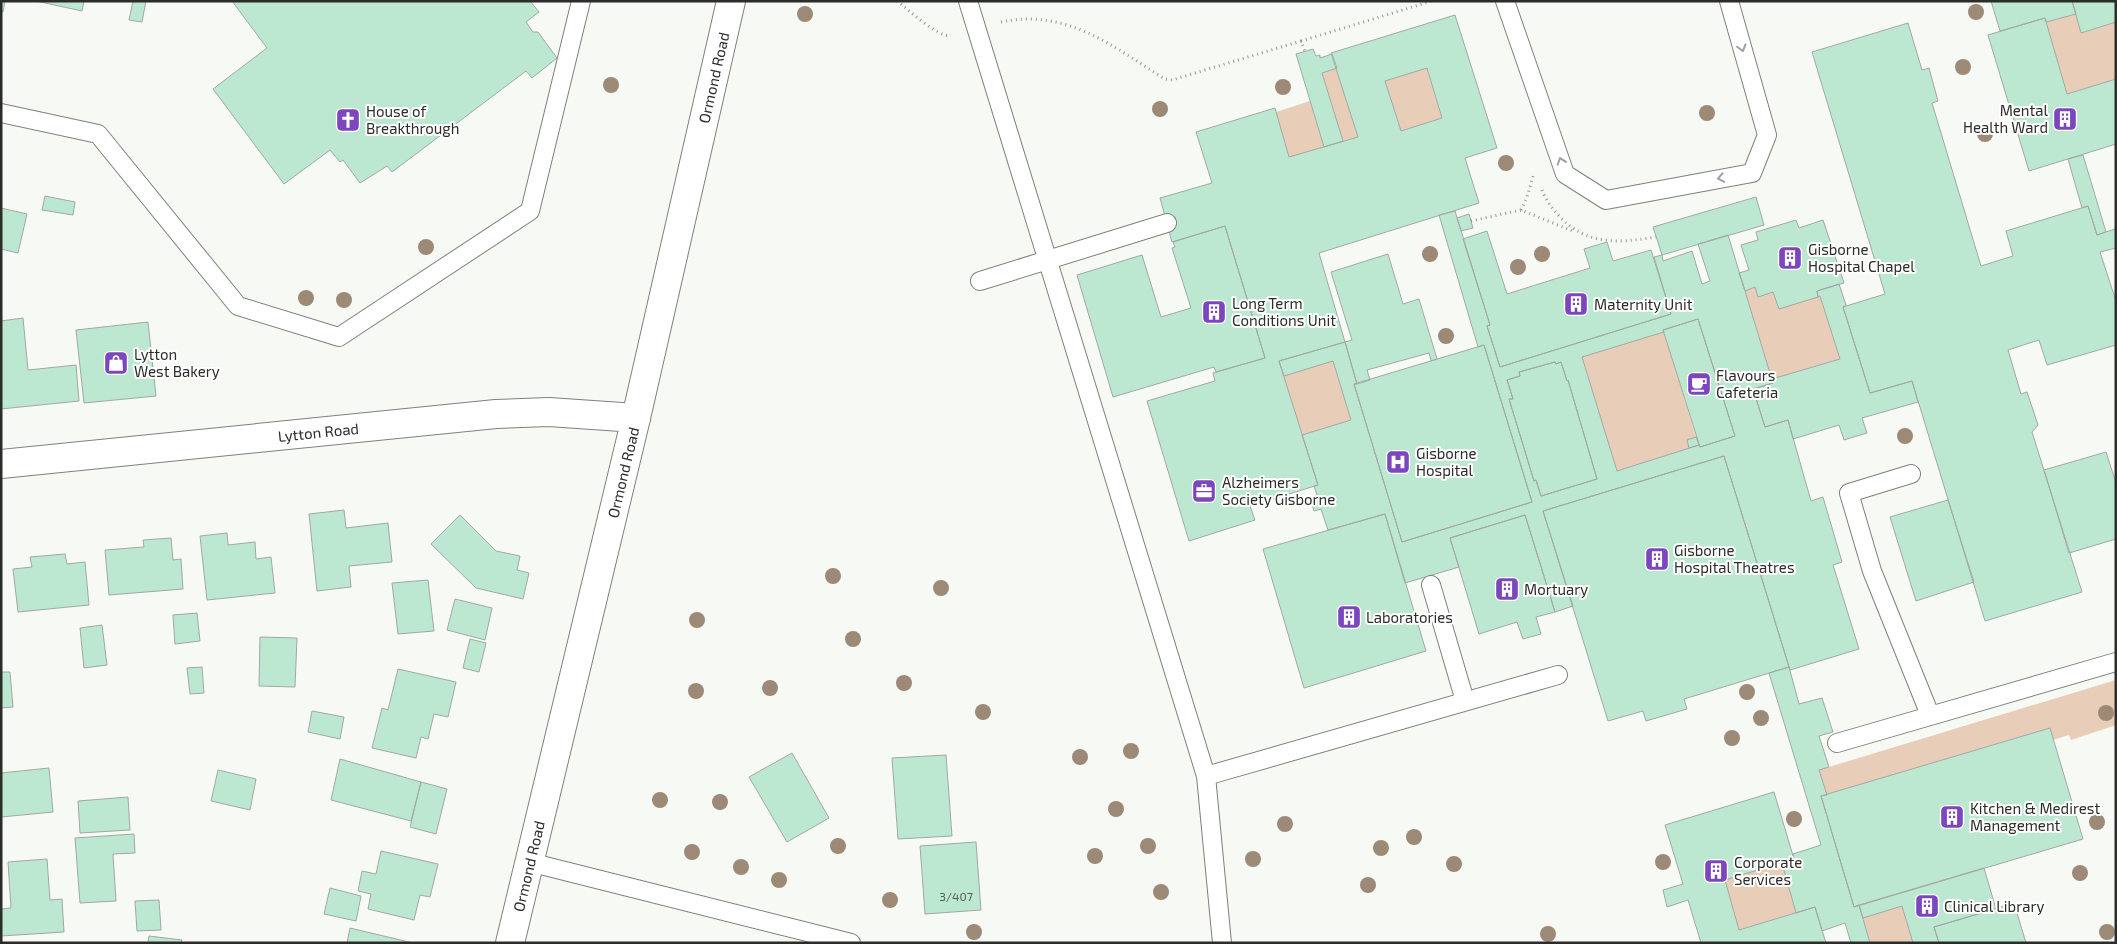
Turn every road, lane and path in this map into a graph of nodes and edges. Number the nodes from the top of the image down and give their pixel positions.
1 (581, 1) edge
2 (731, 1) edge
3 (897, 1) edge
4 (968, 1) edge
5 (1432, 1) edge
6 (1505, 1) edge
7 (1729, 1) edge
8 (996, 23) dead end
9 (959, 34) dead end
10 (1301, 40) junction
11 (1305, 51) dead end
12 (1, 113) edge
13 (1535, 170) dead end
14 (1521, 210) junction
15 (1471, 221) dead end
16 (1167, 223) dead end
17 (1580, 234) dead end
18 (1047, 258) junction
19 (980, 281) dead end
20 (636, 418) junction
21 (1, 464) edge
22 (1911, 474) dead end
23 (1431, 586) dead end
24 (2116, 662) edge
25 (1558, 675) dead end
26 (1465, 701) junction
27 (1930, 715) junction
28 (1837, 743) dead end
29 (1206, 776) junction
30 (529, 862) junction
31 (510, 943) edge
32 (851, 943) edge
33 (1222, 943) edge

1 - 12 lane
2 - 20 main road, Ormond Road
3 - 9 path
4 - 18 lane
5 - 10 path
7 -> 6 lane
8 - 10 path
10 - 11 path
13 - 14 path
14 - 15 path
14 - 17 path
16 - 18 lane
18 - 19 lane
18 - 29 lane
20 - 21 main road, Lytton Road
20 - 30 main road, Ormond Road
22 - 27 lane
23 - 26 lane
24 - 27 lane
25 - 26 lane
26 - 29 lane
27 - 28 lane
29 - 33 lane
30 - 31 main road, Ormond Road
30 - 32 lane

